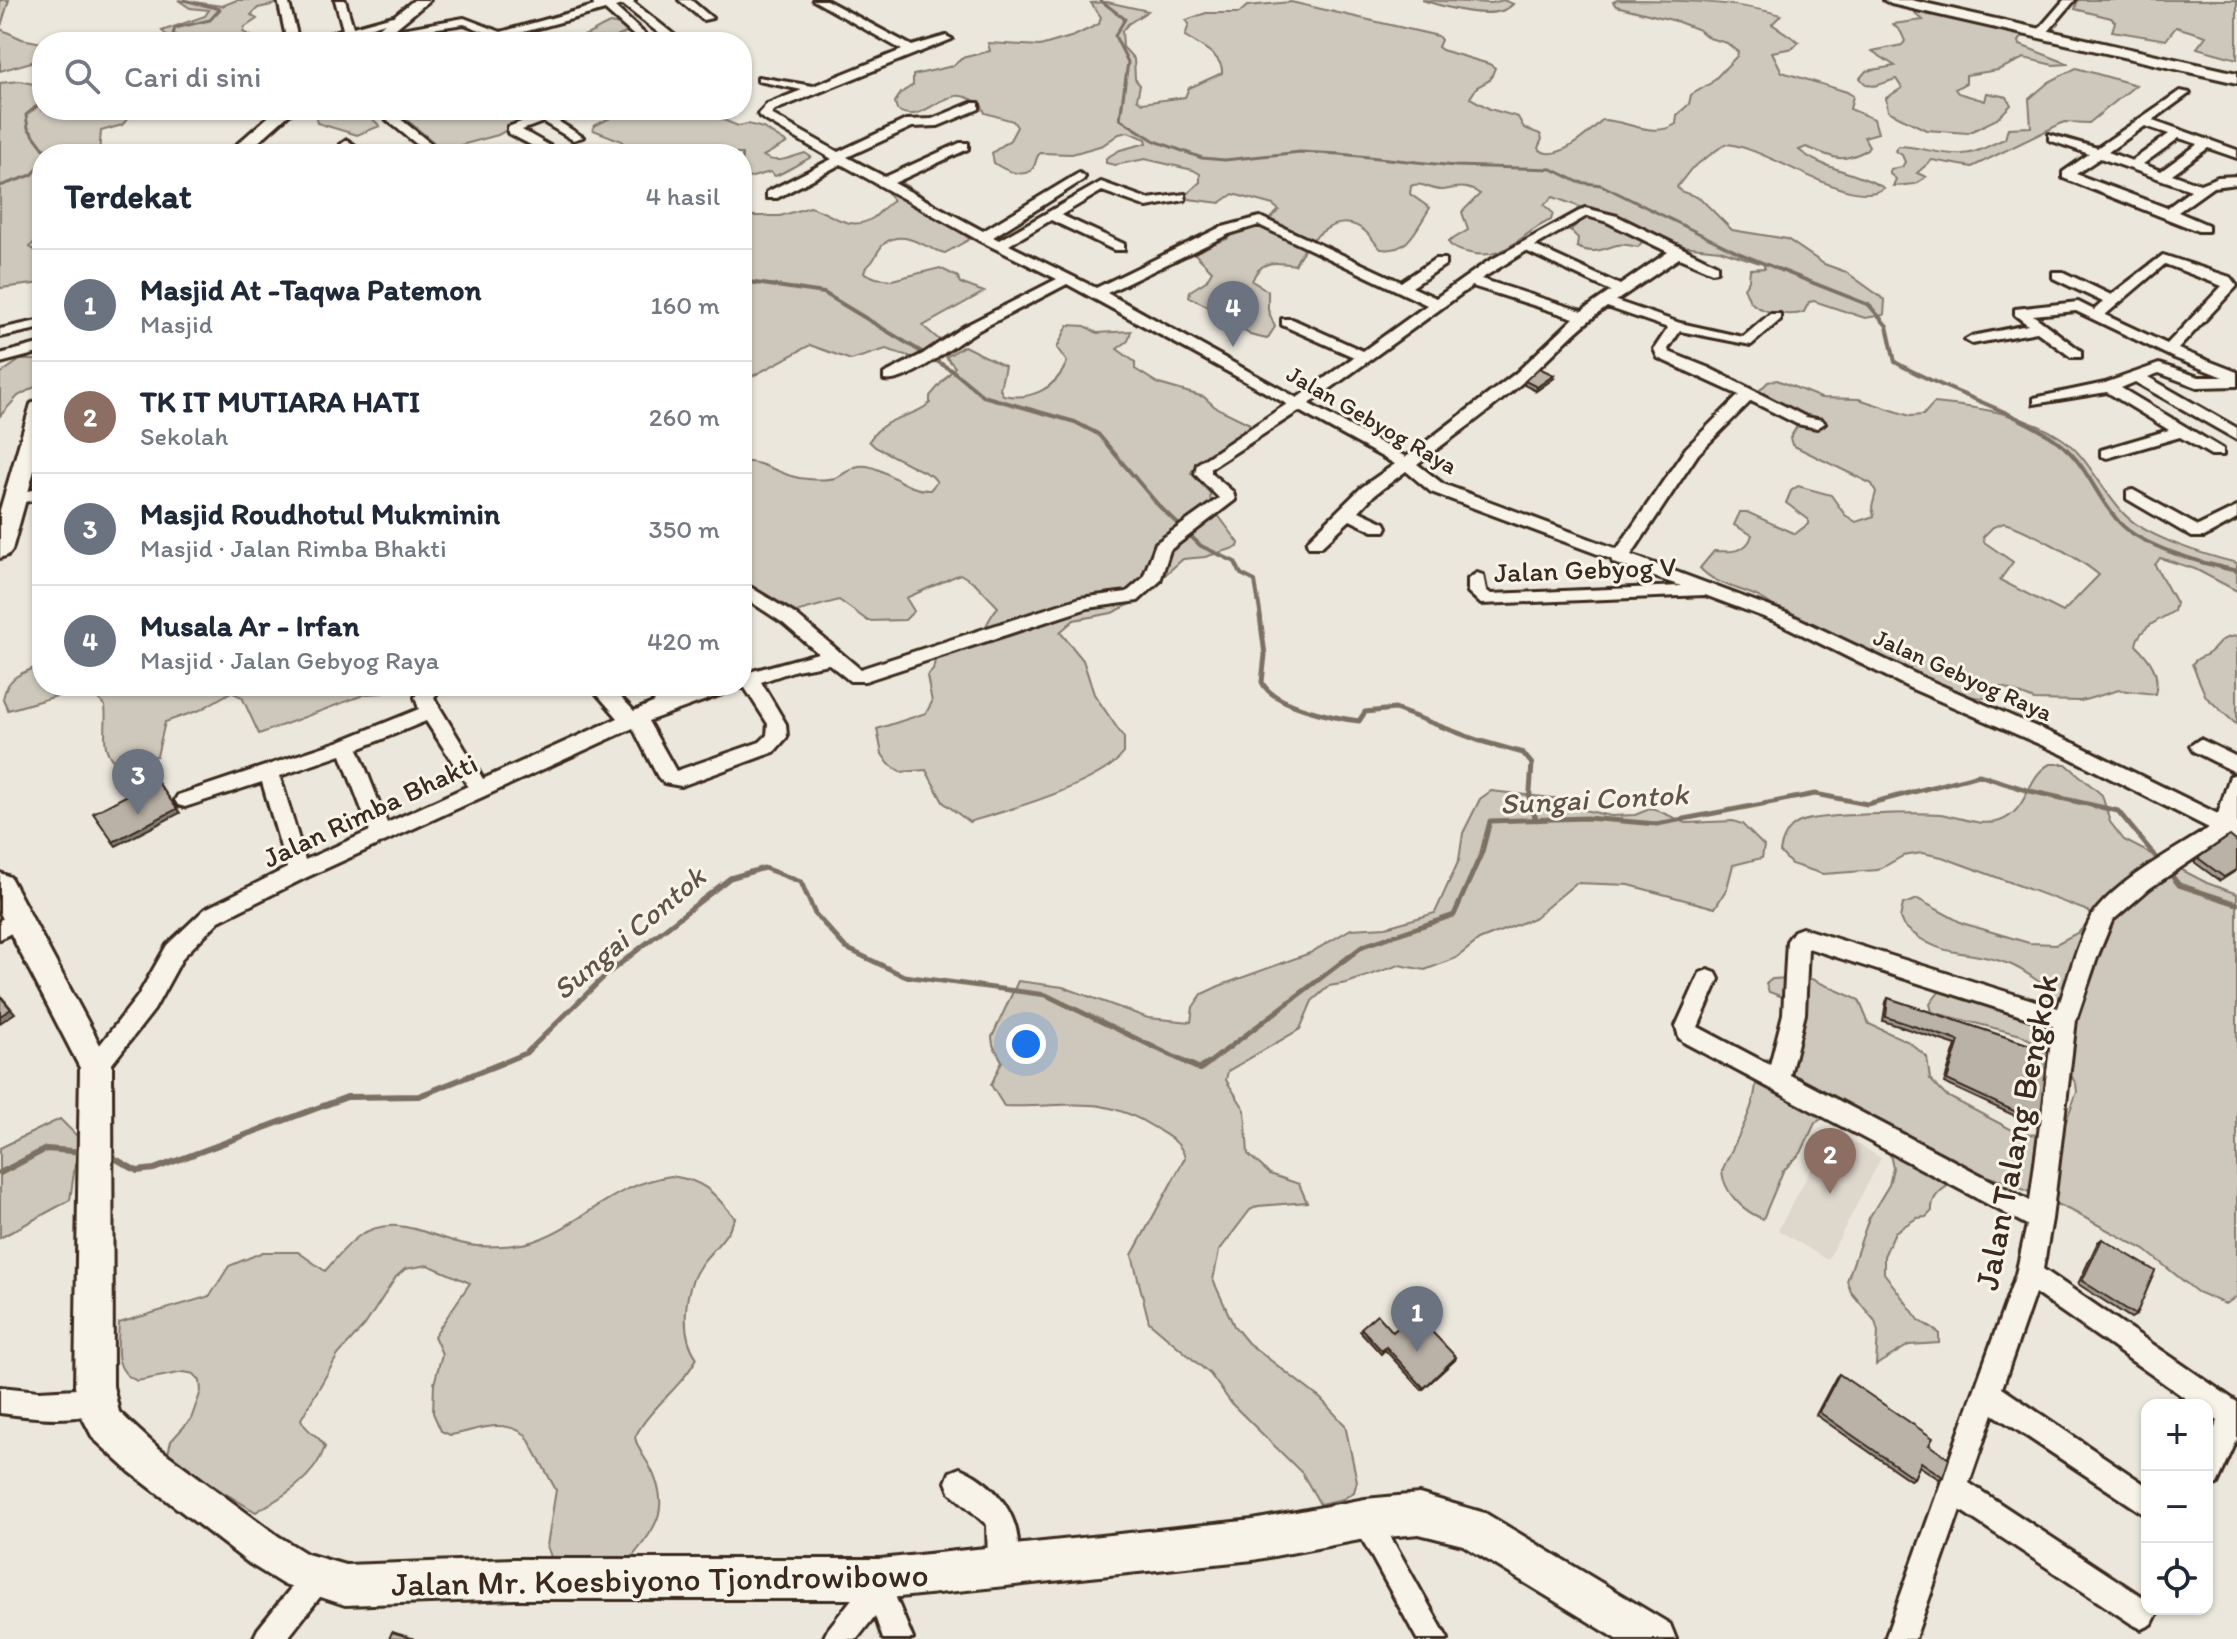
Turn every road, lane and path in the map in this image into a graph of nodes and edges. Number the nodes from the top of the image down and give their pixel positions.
1 (283, 0) edge
2 (340, 0) edge
3 (423, 0) edge
4 (586, 0) edge
5 (684, 0) edge
6 (818, 0) edge
7 (1891, 0) edge
8 (2070, 0) edge
9 (616, 2) edge
10 (401, 17) junction
11 (707, 18) dead end
12 (426, 27) junction
13 (349, 30) junction
14 (291, 32) edge
15 (343, 32) edge
16 (382, 32) edge
17 (402, 32) edge
18 (430, 32) edge
19 (490, 32) edge
20 (512, 32) edge
21 (633, 32) edge
22 (662, 32) edge
23 (2042, 32) junction
24 (946, 39) dead end
25 (911, 50) junction
26 (2237, 78) edge
27 (762, 79) dead end
28 (814, 90) junction
29 (2184, 93) dead end
30 (975, 106) dead end
31 (274, 120) edge
32 (395, 120) edge
33 (528, 120) edge
34 (547, 120) edge
35 (2144, 121) junction
36 (2178, 133) junction
37 (577, 137) dead end
38 (2053, 137) dead end
39 (2207, 143) junction
40 (247, 144) edge
41 (424, 144) edge
42 (536, 144) edge
43 (964, 146) dead end
44 (2096, 153) junction
45 (2237, 154) edge
46 (839, 158) junction
47 (2133, 166) junction
48 (1059, 169) dead end
49 (2162, 176) junction
50 (1079, 177) junction
51 (2236, 179) edge
52 (885, 182) junction
53 (2196, 187) dead end
54 (1098, 188) junction
55 (772, 195) dead end
56 (1180, 197) dead end
57 (2169, 213) junction
58 (1051, 215) junction
59 (2203, 228) dead end
60 (983, 237) junction
61 (999, 245) junction
62 (1119, 247) dead end
63 (1527, 247) junction
64 (1678, 252) junction
65 (1440, 262) dead end
66 (1712, 268) dead end
67 (2058, 275) dead end
68 (1067, 279) junction
69 (1469, 280) junction
70 (1403, 287) junction
71 (1619, 290) junction
72 (1096, 293) junction
73 (1603, 301) junction
74 (2112, 301) junction
75 (1439, 305) junction
76 (1584, 316) junction
77 (2095, 316) junction
78 (1775, 317) dead end
79 (1287, 322) dead end
80 (32, 326) edge
81 (1676, 326) junction
82 (2040, 327) junction
83 (0, 333) edge
84 (1972, 340) dead end
85 (32, 350) edge
86 (2169, 350) junction
87 (2076, 354) dead end
88 (1365, 357) junction
89 (0, 359) edge
90 (889, 377) dead end
91 (2137, 377) junction
92 (2237, 379) edge
93 (2109, 387) junction
94 (1748, 395) junction
95 (2039, 401) dead end
96 (1297, 405) junction
97 (1817, 423) dead end
98 (2183, 431) junction
99 (2237, 435) edge
100 (32, 436) edge
101 (2217, 452) dead end
102 (2107, 453) dead end
103 (1407, 464) junction
104 (32, 495) edge
105 (2133, 495) dead end
106 (12, 500) junction
107 (1348, 513) junction
108 (2235, 515) edge
109 (1379, 527) dead end
110 (1315, 543) dead end
111 (0, 550) edge
112 (1619, 559) junction
113 (1477, 579) dead end
114 (1712, 591) junction
115 (752, 595) edge
116 (832, 657) junction
117 (752, 678) edge
118 (425, 696) edge
119 (610, 696) edge
120 (660, 696) edge
121 (694, 696) edge
122 (743, 696) edge
123 (667, 704) junction
124 (430, 712) junction
125 (634, 719) junction
126 (347, 746) junction
127 (2200, 746) dead end
128 (2237, 766) edge
129 (269, 773) junction
130 (2237, 781) edge
131 (480, 790) junction
132 (185, 800) dead end
133 (2230, 831) edge
134 (382, 836) junction
135 (298, 872) junction
136 (0, 885) edge
137 (10, 924) edge
138 (1708, 979) dead end
139 (2065, 1020) junction
140 (96, 1067) junction
141 (1777, 1079) junction
142 (2040, 1219) junction
143 (2029, 1274) junction
144 (1986, 1393) junction
145 (95, 1394) junction
146 (0, 1400) edge
147 (2236, 1417) edge
148 (2209, 1471) edge
149 (960, 1482) dead end
150 (1953, 1489) junction
151 (2141, 1498) edge
152 (1365, 1519) junction
153 (1002, 1565) junction
154 (317, 1578) junction
155 (877, 1579) junction
156 (2141, 1613) edge
157 (268, 1639) edge
158 (838, 1639) edge
159 (898, 1639) edge
160 (1433, 1639) edge
161 (1655, 1639) edge
162 (1900, 1639) edge

1 - 14 street
2 - 13 street
3 - 10 main road
4 - 9 street
5 - 11 street
6 - 25 street
7 - 23 main road
8 - 23 street
9 - 20 street
9 - 21 street
9 - 22 street
10 - 13 street
10 - 16 main road
12 - 17 street
12 - 18 street
12 - 19 street
13 - 15 street
23 - 26 main road
24 - 25 street, Jalan Gebyog Raya
25 - 28 street, Jalan Gebyog Raya
27 - 28 street
28 - 46 street, Jalan Gebyog Raya
29 - 35 street
30 - 46 street
31 - 40 main road
32 - 41 street
33 - 42 street
34 - 37 street
35 - 36 street
35 - 44 street
36 - 39 street
36 - 47 street
38 - 44 street
39 - 45 street
39 - 49 street
43 - 52 street
44 - 47 street
44 - 57 street
46 - 52 street, Jalan Gebyog Raya
46 - 55 street
47 - 49 street
48 - 50 street
49 - 53 street
50 - 54 street
50 - 60 street
51 - 57 street
52 - 60 street, Jalan Gebyog Raya
54 - 56 street
54 - 58 street
57 - 59 street
58 - 61 street
58 - 62 street
60 - 61 street, Jalan Gebyog Raya
61 - 68 street, Jalan Gebyog Raya
63 - 64 street
63 - 69 street
63 - 71 street
64 - 66 street
64 - 71 street
65 - 70 street
67 - 74 street
68 - 72 street, Jalan Gebyog Raya
68 - 90 street
69 - 75 street
69 - 76 street
70 - 72 street
70 - 75 street
71 - 73 street
72 - 96 street, Jalan Gebyog Raya
73 - 76 street
73 - 81 street
74 - 77 street
74 - 86 street
75 - 88 street
76 - 103 street
77 - 82 street
77 - 86 street
78 - 81 street
79 - 88 street
80 - 83 street
81 - 94 street
82 - 84 street
82 - 87 street
85 - 89 street
86 - 92 street
88 - 96 street
91 - 92 street
91 - 93 street
91 - 99 street
93 - 95 street
93 - 98 street
94 - 97 street
94 - 112 street
96 - 103 street, Jalan Gebyog Raya
96 - 116 street
98 - 101 street
98 - 102 street
100 - 106 main road
103 - 107 street
103 - 112 street, Jalan Gebyog Raya
104 - 106 street
105 - 108 street
106 - 111 main road
107 - 109 street
107 - 110 street
112 - 114 street, Jalan Gebyog Raya
113 - 114 street, Jalan Gebyog V
114 - 133 street, Jalan Gebyog Raya
115 - 116 street
116 - 117 street, Jalan Rimba Bhakti
118 - 124 street
119 - 125 street
120 - 123 street
121 - 123 street, Jalan Rimba Bhakti
122 - 125 street
123 - 125 street, Jalan Rimba Bhakti
124 - 126 street
124 - 131 street
125 - 131 street, Jalan Rimba Bhakti
126 - 129 street
126 - 134 street
127 - 128 street
129 - 132 street
129 - 135 street
130 - 133 street
131 - 134 street, Jalan Rimba Bhakti
133 - 139 street, Jalan Talang Bengkok
134 - 135 street, Jalan Rimba Bhakti
135 - 140 street, Jalan Rimba Bhakti
136 - 137 main road
137 - 140 main road
138 - 141 street
139 - 141 street
139 - 142 street, Jalan Talang Bengkok
140 - 145 main road
141 - 142 street
142 - 143 street, Jalan Talang Bengkok
143 - 144 street, Jalan Talang Bengkok
143 - 147 street
144 - 150 street, Jalan Talang Bengkok
144 - 151 street
145 - 146 street
145 - 154 main road, Jalan Mr. Koesbiyono Tjondrowibowo
147 - 148 street
149 - 153 street
150 - 156 street
150 - 162 street, Jalan Talang Bengkok
152 - 153 main road, Jalan Mr. Koesbiyono Tjondrowibowo
152 - 160 street
152 - 161 main road, Jalan Mr. Koesbiyono Tjondrowibowo
153 - 155 main road, Jalan Mr. Koesbiyono Tjondrowibowo
154 - 155 main road, Jalan Mr. Koesbiyono Tjondrowibowo
154 - 157 street
155 - 158 street
155 - 159 street

